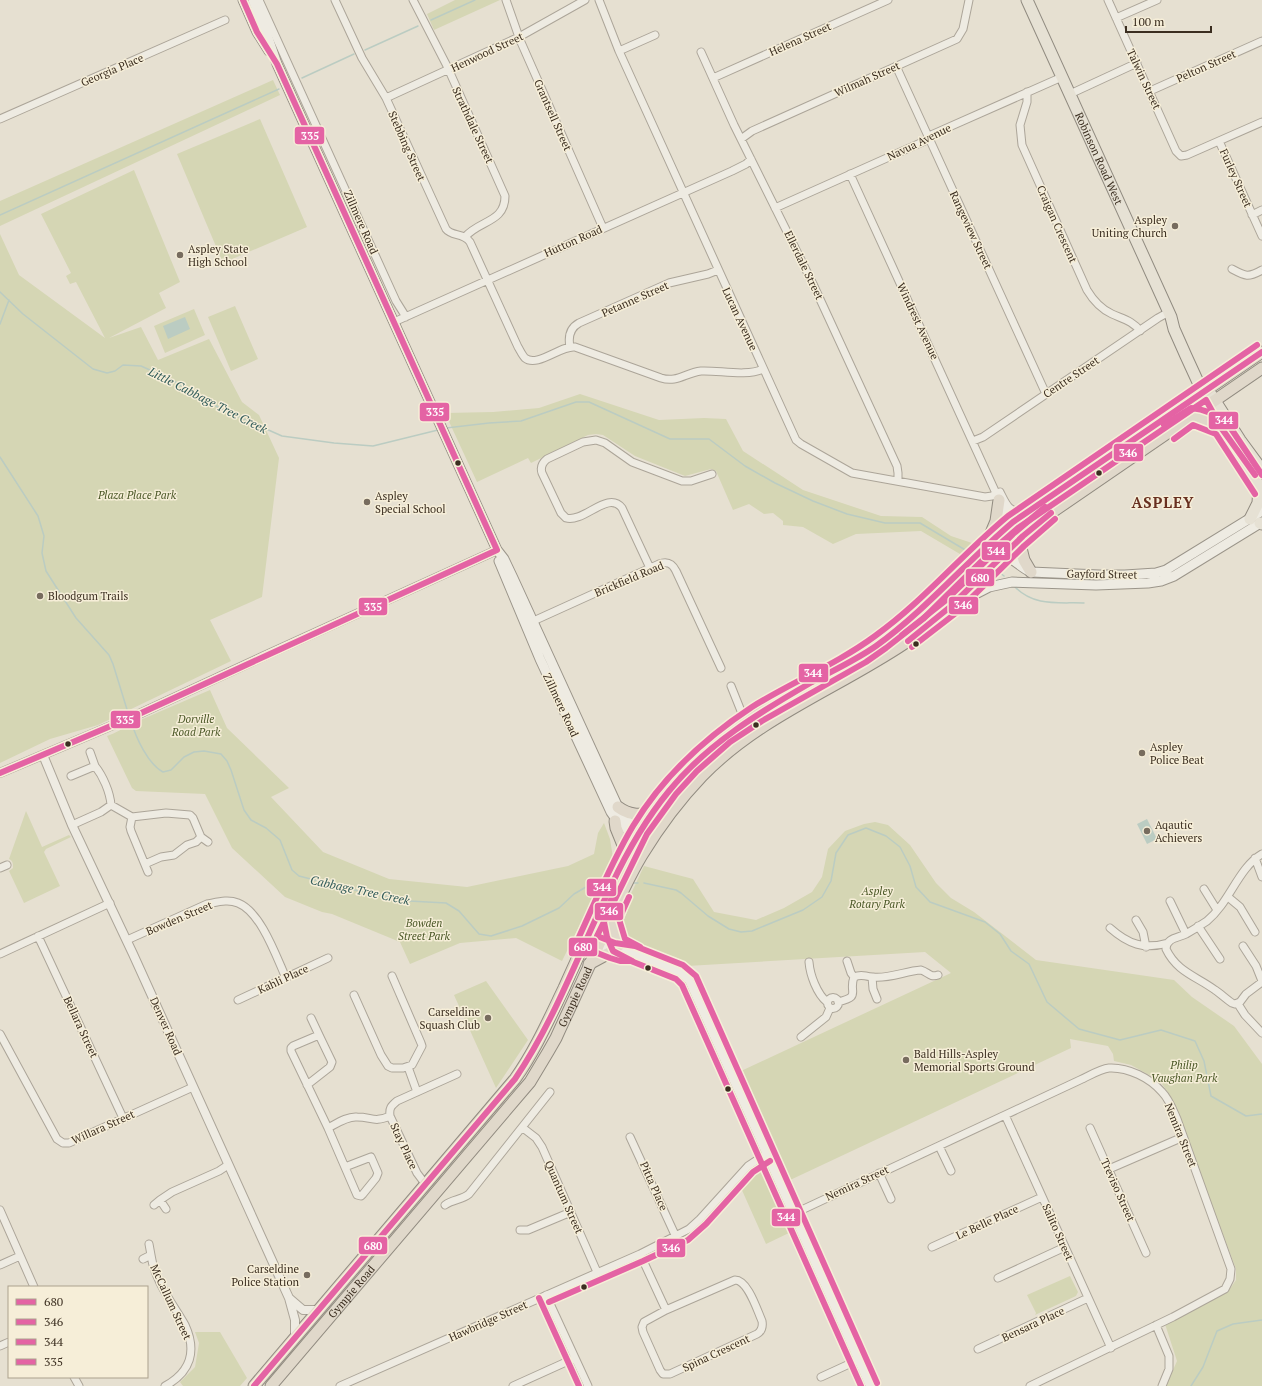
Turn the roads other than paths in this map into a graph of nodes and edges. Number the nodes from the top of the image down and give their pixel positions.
1 (243, 0) edge
2 (253, 0) edge
3 (260, 0) edge
4 (335, 0) edge
5 (414, 0) edge
6 (506, 0) edge
7 (585, 0) edge
8 (599, 0) edge
9 (888, 0) edge
10 (969, 0) edge
11 (1027, 0) edge
12 (1108, 0) edge
13 (1157, 0) edge
14 (1116, 18) junction
15 (225, 20) dead end
16 (655, 35) dead end
17 (519, 37) junction
18 (1262, 41) edge
19 (619, 51) junction
20 (701, 52) dead end
21 (277, 64) junction
22 (1136, 64) junction
23 (896, 66) junction
24 (448, 69) junction
25 (1062, 77) junction
26 (713, 78) junction
27 (1150, 91) junction
28 (1027, 92) junction
29 (1070, 94) junction
30 (386, 98) junction
31 (0, 119) edge
32 (1262, 122) edge
33 (318, 127) junction
34 (307, 132) junction
35 (929, 137) junction
36 (741, 139) junction
37 (1219, 141) junction
38 (751, 159) junction
39 (850, 174) junction
40 (682, 192) junction
41 (775, 208) junction
42 (1262, 210) edge
43 (1252, 215) junction
44 (603, 228) junction
45 (1262, 236) edge
46 (465, 237) junction
47 (1232, 269) dead end
48 (718, 270) junction
49 (1262, 270) edge
50 (488, 280) junction
51 (1170, 314) junction
52 (406, 316) junction
53 (394, 322) junction
54 (1140, 331) junction
55 (570, 347) junction
56 (1262, 352) edge
57 (763, 368) junction
58 (1262, 368) edge
59 (1205, 391) junction
60 (1046, 394) junction
61 (1211, 403) junction
62 (1192, 416) junction
63 (1220, 428) junction
64 (973, 441) junction
65 (1262, 470) edge
66 (712, 474) dead end
67 (898, 481) junction
68 (1261, 488) edge
69 (998, 495) junction
70 (1056, 509) junction
71 (1262, 511) edge
72 (1025, 514) junction
73 (1250, 519) junction
74 (1013, 522) junction
75 (1262, 523) edge
76 (1019, 540) junction
77 (990, 542) junction
78 (497, 550) junction
79 (1004, 554) junction
80 (650, 568) junction
81 (1031, 572) junction
82 (943, 588) junction
83 (950, 607) junction
84 (529, 623) junction
85 (721, 668) dead end
86 (731, 686) dead end
87 (747, 721) junction
88 (753, 733) junction
89 (90, 752) dead end
90 (43, 755) junction
91 (95, 766) junction
92 (0, 773) edge
93 (71, 776) dead end
94 (111, 805) junction
95 (618, 807) junction
96 (652, 812) junction
97 (132, 817) junction
98 (616, 820) junction
99 (72, 825) junction
100 (638, 833) junction
101 (201, 837) junction
102 (651, 841) junction
103 (208, 842) dead end
104 (1262, 854) edge
105 (1255, 858) junction
106 (624, 860) junction
107 (145, 864) junction
108 (148, 872) dead end
109 (1262, 877) edge
110 (1204, 889) dead end
111 (1228, 896) junction
112 (1170, 901) dead end
113 (110, 904) junction
114 (1218, 910) junction
115 (610, 918) junction
116 (1136, 920) dead end
117 (1198, 926) junction
118 (1110, 928) dead end
119 (1254, 932) dead end
120 (1186, 934) junction
121 (38, 936) junction
122 (588, 937) junction
123 (127, 940) junction
124 (600, 942) junction
125 (1168, 942) junction
126 (1146, 946) junction
127 (1244, 946) dead end
128 (616, 948) junction
129 (0, 954) edge
130 (328, 958) dead end
131 (1220, 959) dead end
132 (847, 961) dead end
133 (809, 962) dead end
134 (589, 964) junction
135 (938, 975) dead end
136 (392, 976) dead end
137 (854, 977) junction
138 (286, 978) junction
139 (872, 978) junction
140 (1262, 981) edge
141 (354, 995) dead end
142 (877, 999) dead end
143 (238, 1000) dead end
144 (1238, 1004) junction
145 (828, 1005) junction
146 (311, 1018) dead end
147 (1262, 1033) edge
148 (0, 1034) edge
149 (319, 1036) junction
150 (801, 1037) dead end
151 (408, 1067) junction
152 (457, 1074) dead end
153 (307, 1085) junction
154 (193, 1087) junction
155 (417, 1092) junction
156 (550, 1092) dead end
157 (1005, 1115) junction
158 (390, 1116) junction
159 (123, 1118) junction
160 (328, 1128) junction
161 (522, 1128) junction
162 (1090, 1128) dead end
163 (630, 1137) dead end
164 (1183, 1137) junction
165 (939, 1146) junction
166 (766, 1154) junction
167 (228, 1165) junction
168 (345, 1167) junction
169 (1109, 1169) junction
170 (951, 1172) dead end
171 (879, 1173) junction
172 (426, 1185) junction
173 (1042, 1197) junction
174 (160, 1200) junction
175 (891, 1200) dead end
176 (154, 1205) dead end
177 (445, 1205) dead end
178 (166, 1209) dead end
179 (0, 1210) edge
180 (571, 1212) junction
181 (792, 1214) junction
182 (520, 1230) dead end
183 (676, 1237) junction
184 (149, 1244) dead end
185 (1065, 1247) junction
186 (932, 1248) dead end
187 (1146, 1253) dead end
188 (640, 1254) junction
189 (152, 1255) junction
190 (20, 1256) junction
191 (143, 1259) dead end
192 (0, 1265) edge
193 (356, 1267) junction
194 (597, 1272) junction
195 (366, 1276) junction
196 (998, 1278) dead end
197 (34, 1286) edge
198 (546, 1295) junction
199 (289, 1298) junction
200 (1088, 1298) junction
201 (319, 1310) junction
202 (666, 1310) junction
203 (1156, 1325) junction
204 (295, 1338) junction
205 (1111, 1348) junction
206 (978, 1349) dead end
207 (574, 1358) junction
208 (858, 1360) junction
209 (821, 1377) dead end
210 (165, 1386) edge
211 (254, 1386) edge
212 (271, 1386) edge
213 (340, 1386) edge
214 (513, 1386) edge
215 (588, 1386) edge
216 (870, 1386) edge
217 (1030, 1386) edge
218 (1162, 1386) edge

1 - 21 main road, Zillmere Road
2 - 21 main road, Zillmere Road
3 - 33 street, Zillmere Road
4 - 30 street, Stebbing Street
5 - 24 street, Strathdale Street
6 - 17 street, Grantsell Street
7 - 17 street, Henwood Street
8 - 19 street, Lucan Avenue
9 - 26 street, Helena Street
10 - 23 street, Wilmah Street
11 - 25 main road, Robinson Road West
12 - 14 street, Talwin Street
13 - 14 street
14 - 22 street, Talwin Street
15 - 31 street, Georgia Place
16 - 19 street
17 - 24 street, Henwood Street
17 - 44 street, Grantsell Street
18 - 27 street, Pelton Street
19 - 40 street, Lucan Avenue
20 - 26 street, Ellerdale Street
21 - 34 main road, Zillmere Road
22 - 27 street, Talwin Street
22 - 29 street
23 - 35 street, Rangeview Street
23 - 36 street, Wilmah Street
24 - 30 street, Henwood Street
24 - 46 street, Strathdale Street
25 - 28 street, Navua Avenue
25 - 29 main road, Robinson Road West
26 - 36 street, Ellerdale Street
27 - 37 street, Talwin Street
28 - 35 street, Navua Avenue
28 - 54 street, Craigan Crescent
29 - 51 main road, Robinson Road West
30 - 46 street, Stebbing Street
32 - 37 street
33 - 34 street
33 - 52 street, Zillmere Road
34 - 53 main road, Zillmere Road
35 - 39 street, Navua Avenue
35 - 60 street, Rangeview Street
36 - 38 street, Ellerdale Street
37 - 43 street, Furley Street
38 - 40 street, Hutton Road
38 - 41 street, Ellerdale Street
39 - 41 street, Navua Avenue
39 - 64 street, Windrest Avenue
40 - 44 street, Hutton Road
40 - 48 street, Lucan Avenue
41 - 67 street, Ellerdale Street
42 - 43 street
43 - 45 street, Furley Street
44 - 50 street, Hutton Road
46 - 50 street
47 - 49 street
48 - 55 street, Petanne Street
48 - 57 street, Lucan Avenue
50 - 52 street, Hutton Road
50 - 55 street
51 - 54 street, Centre Street
51 - 59 main road, Robinson Road West
52 - 53 street, Hutton Road
53 - 78 main road, Zillmere Road
54 - 60 street, Centre Street
55 - 57 street
56 - 59 highway, Gympie Road
57 - 67 street, Lucan Avenue
58 - 61 highway, Gympie Road
59 - 61 main road, Robinson Road West
59 - 72 highway, Gympie Road
60 - 64 street, Centre Street
61 - 62 highway, Gympie Road
61 - 63 main road, Robinson Road West
61 - 65 main road, Robinson Road West
62 - 63 highway
62 - 70 highway, Gympie Road
63 - 68 main road, Robinson Road West
64 - 69 street, Windrest Avenue
66 - 80 street
67 - 69 street, Lucan Avenue
68 - 73 main road
69 - 72 street, Windrest Avenue
69 - 74 street, Windrest Avenue
69 - 77 highway
70 - 74 street
70 - 76 highway, Gympie Road
71 - 73 main road, Gayford Street
72 - 74 highway, Gympie Road
73 - 81 main road, Gayford Street
74 - 77 highway, Gympie Road
75 - 83 main road, Gayford Street
76 - 79 highway, Gympie Road
76 - 81 highway
77 - 82 highway, Gympie Road
78 - 84 main road, Zillmere Road
78 - 90 street
79 - 81 main road, Gayford Street
79 - 82 main road
79 - 83 highway, Gympie Road
80 - 84 street, Brickfield Road
80 - 85 street, Brickfield Road
82 - 87 highway, Gympie Road
83 - 88 highway, Gympie Road
84 - 95 main road, Zillmere Road
84 - 98 main road, Zillmere Road
86 - 87 street
87 - 88 street
87 - 96 highway, Gympie Road
88 - 102 highway, Gympie Road
89 - 91 street
90 - 92 street
90 - 99 street, Denver Road
91 - 93 street
91 - 94 street
94 - 97 street
94 - 99 street
95 - 96 highway
95 - 100 main road, Zillmere Road
96 - 100 highway, Gympie Road
97 - 101 street
97 - 107 street
98 - 100 main road, Zillmere Road
98 - 106 highway
99 - 113 street, Denver Road
100 - 102 main road, Zillmere Road
100 - 106 highway, Gympie Road
101 - 103 street
101 - 107 street
102 - 115 highway, Gympie Road
104 - 105 street
105 - 109 street
105 - 111 street
106 - 122 highway, Gympie Road
107 - 108 street
110 - 114 street
111 - 114 street
111 - 119 street
112 - 120 street
113 - 121 street
113 - 123 street, Denver Road
114 - 117 street
115 - 124 highway, Gympie Road
115 - 128 highway
116 - 126 street
117 - 120 street
117 - 131 street
118 - 126 street
120 - 125 street
121 - 129 street
121 - 159 street, Bellara Street
122 - 124 street
122 - 172 highway, Gympie Road
123 - 138 street, Bowden Street
123 - 154 street, Denver Road
124 - 128 street
124 - 134 highway, Gympie Road
125 - 126 street
125 - 144 street
127 - 140 street
128 - 134 highway
128 - 166 street
130 - 138 street, Kahli Place
132 - 137 street
133 - 145 street
134 - 195 highway, Gympie Road
135 - 139 street
136 - 151 street
137 - 139 street
137 - 145 street
138 - 143 street, Kahli Place
139 - 142 street
140 - 144 street
141 - 151 street
144 - 147 street
145 - 150 street
146 - 149 street
148 - 159 street, Willara Street
149 - 153 street
149 - 153 street
151 - 155 street
152 - 155 street, Stay Place
153 - 160 street
154 - 159 street, Willara Street
154 - 167 street, Denver Road
155 - 158 street, Stay Place
156 - 161 street
157 - 164 street, Nemira Street
157 - 165 street, Nemira Street
157 - 173 street, Salito Street
158 - 160 street
158 - 172 street, Stay Place
160 - 168 street
161 - 177 street
161 - 180 street, Quantum Street
162 - 169 street, Treviso Street
163 - 183 street, Pitta Place
164 - 169 street
164 - 203 street, Nemira Street
165 - 170 street
165 - 171 street, Nemira Street
166 - 181 street
166 - 183 street, Hawbridge Street
167 - 174 street
167 - 199 street, Denver Road
168 - 168 street
169 - 187 street, Treviso Street
171 - 175 street
171 - 181 street, Nemira Street
172 - 193 highway, Gympie Road
173 - 185 street, Salito Street
173 - 186 street, Le Belle Place
174 - 176 street
174 - 178 street
179 - 190 street
180 - 182 street
180 - 194 street, Quantum Street
181 - 208 street
183 - 188 street, Hawbridge Street
184 - 189 street, McCallum Street
185 - 196 street
185 - 200 street, Salito Street
188 - 194 street, Hawbridge Street
188 - 202 street
189 - 191 street, McCallum Street
189 - 210 street, McCallum Street
190 - 192 street
190 - 197 street
193 - 195 highway
193 - 201 highway, Gympie Road
194 - 198 street, Hawbridge Street
195 - 212 highway, Gympie Road
198 - 207 street
198 - 213 street, Hawbridge Street
199 - 201 street, Denver Road
199 - 204 street, Denver Road
200 - 205 street, Salito Street
200 - 206 street, Bensara Place
201 - 204 highway, Gympie Road
202 - 202 street, Spina Crescent
203 - 205 street, Nemira Street
203 - 218 street
204 - 211 highway, Gympie Road
205 - 217 street, Nemira Street
207 - 214 street
207 - 215 street
208 - 209 street
208 - 216 street

